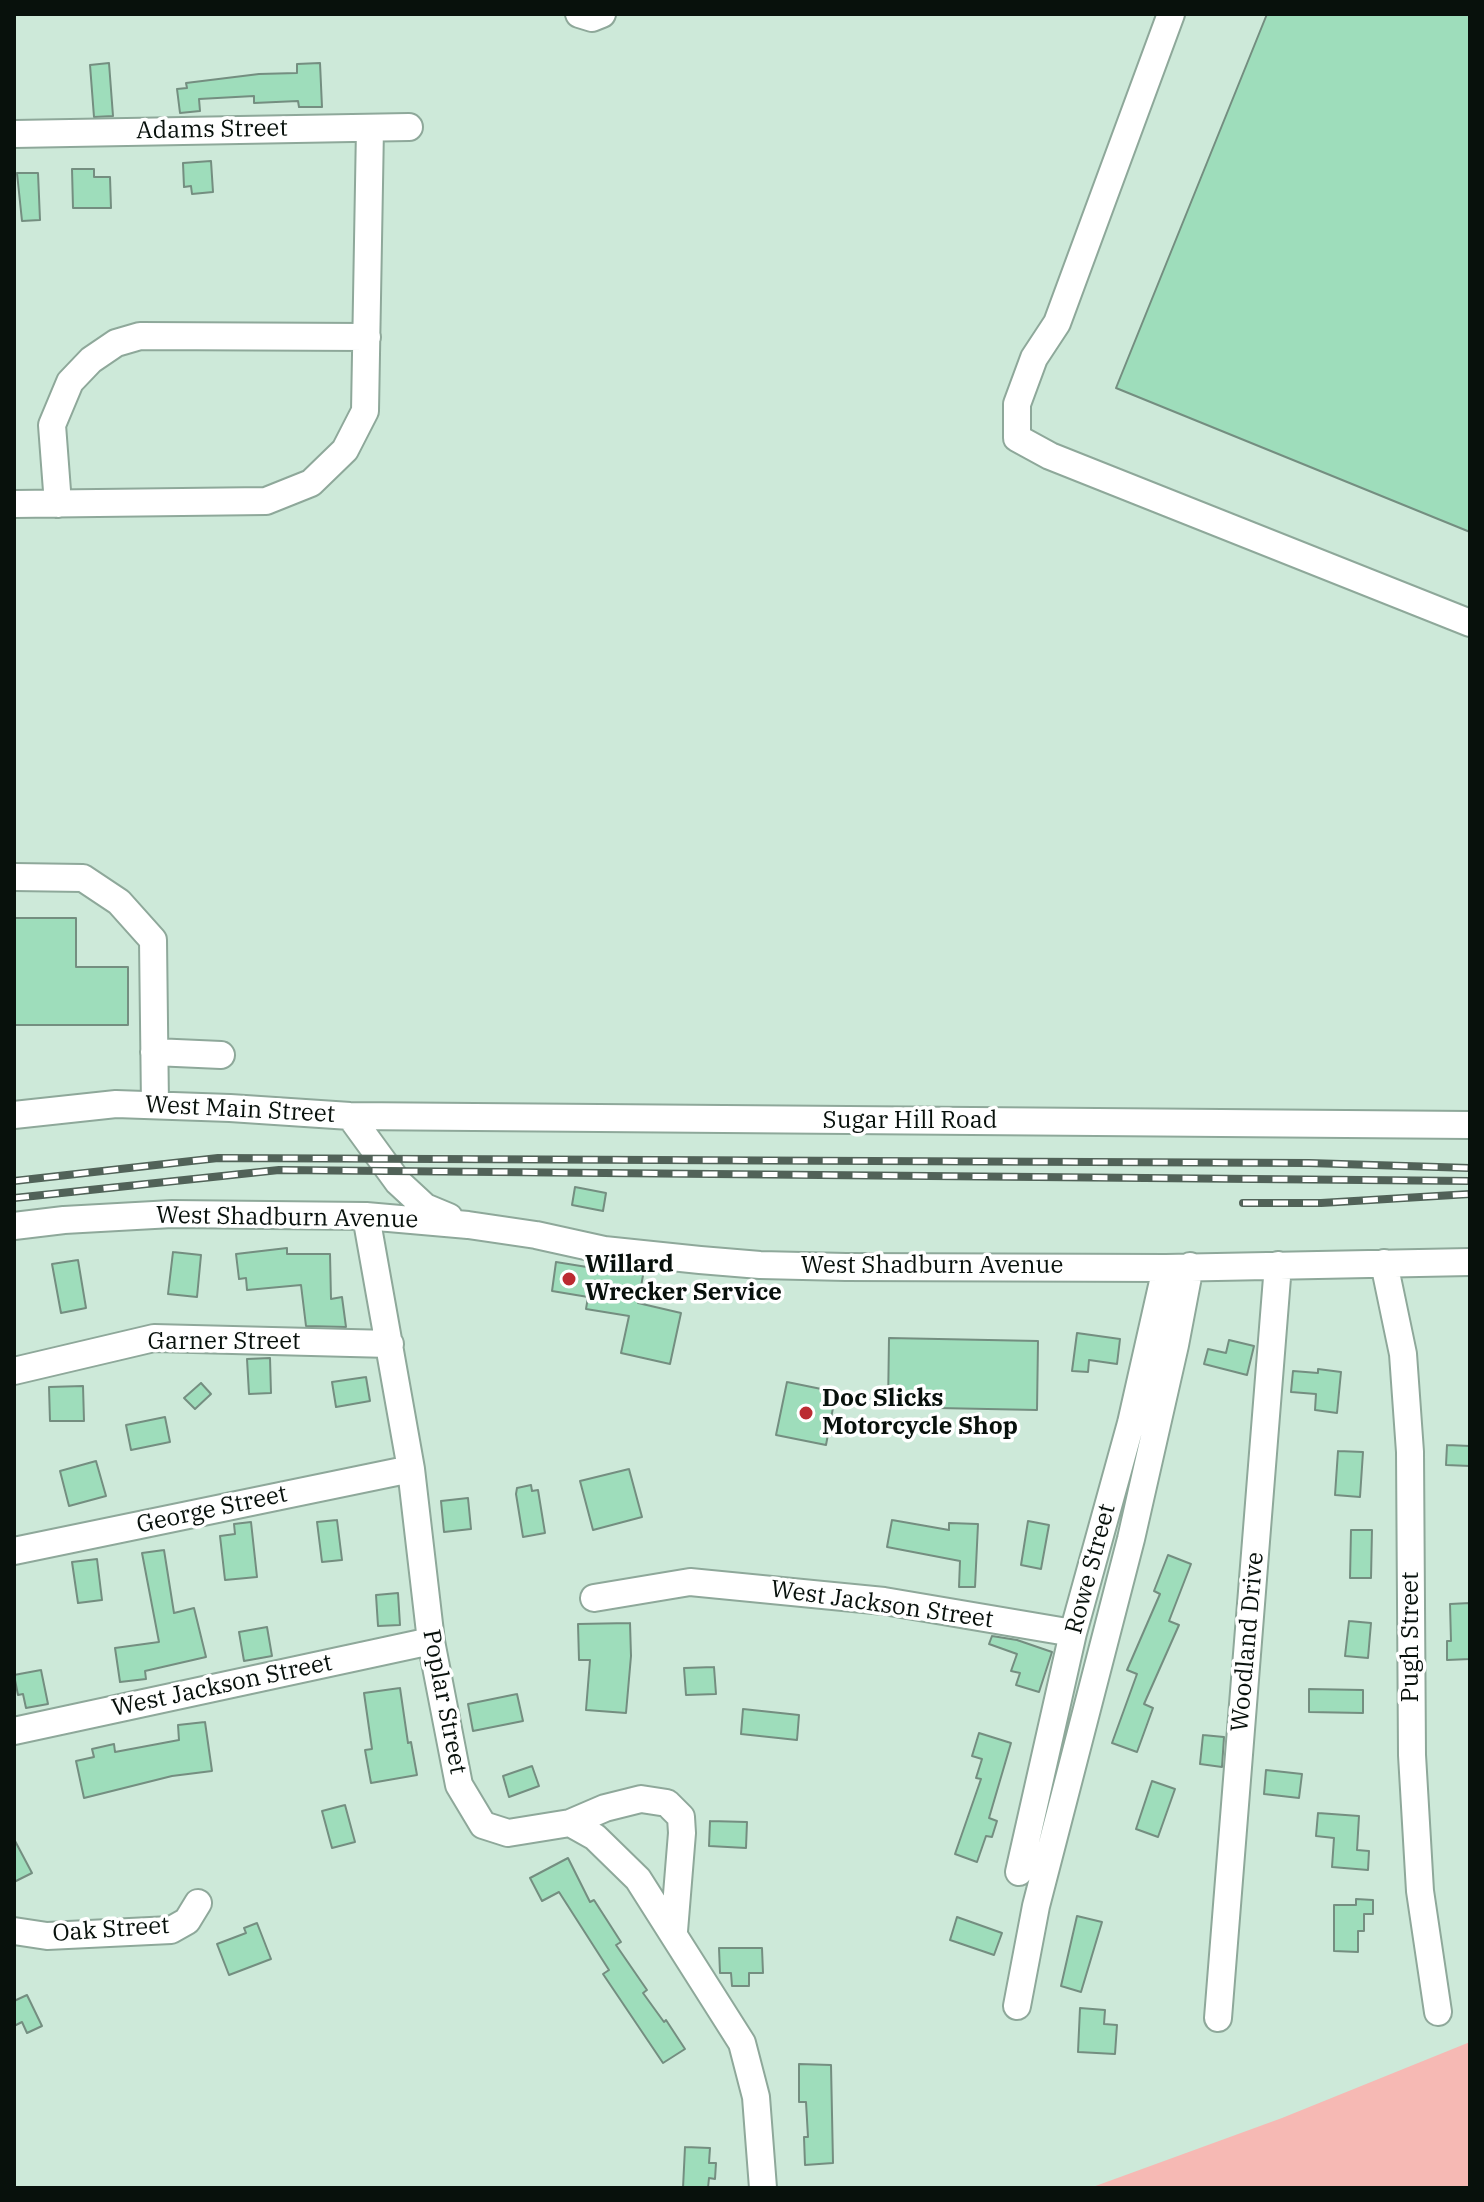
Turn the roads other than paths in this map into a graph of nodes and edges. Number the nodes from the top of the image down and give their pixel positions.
1 (579, 14) edge
2 (602, 14) edge
3 (1171, 14) edge
4 (409, 127) dead end
5 (370, 128) junction
6 (14, 134) edge
7 (367, 337) junction
8 (14, 504) edge
9 (58, 504) junction
10 (1470, 623) edge
11 (14, 877) edge
12 (154, 1052) junction
13 (221, 1055) dead end
14 (155, 1105) junction
15 (14, 1115) edge
16 (350, 1116) junction
17 (1470, 1125) edge
18 (366, 1216) junction
19 (468, 1225) junction
20 (14, 1226) edge
21 (1470, 1262) edge
22 (1384, 1263) junction
23 (1278, 1265) junction
24 (1178, 1267) junction
25 (390, 1344) junction
26 (14, 1371) edge
27 (411, 1469) junction
28 (14, 1551) edge
29 (594, 1598) dead end
30 (1073, 1633) junction
31 (431, 1641) junction
32 (14, 1731) edge
33 (570, 1823) junction
34 (1019, 1872) dead end
35 (198, 1903) dead end
36 (14, 1931) edge
37 (674, 1931) junction
38 (1017, 2006) dead end
39 (1438, 2012) dead end
40 (1218, 2018) dead end
41 (763, 2188) edge

1 - 2 street
3 - 10 street
4 - 5 street, Adams Street
5 - 6 street, Adams Street
5 - 7 street
7 - 9 street
7 - 9 street
8 - 9 street
11 - 12 street
12 - 13 street
12 - 14 street
14 - 15 street, West Main Street
14 - 16 street, West Main Street
16 - 17 street, Sugar Hill Road
16 - 19 street, West Main Street
18 - 19 street, West Shadburn Avenue
18 - 20 street, West Shadburn Avenue
18 - 25 street, Poplar Street
19 - 24 street, West Shadburn Avenue
21 - 22 street, West Shadburn Avenue
22 - 23 street, West Shadburn Avenue
22 - 39 street, Pugh Street
23 - 24 street, West Shadburn Avenue
23 - 40 street, Woodland Drive
24 - 30 street, Rowe Street
24 - 38 street
25 - 26 street, Garner Street
25 - 27 street, Poplar Street
27 - 28 street, George Street
27 - 31 street, Poplar Street
29 - 30 street, West Jackson Street
30 - 34 street, Rowe Street
31 - 32 street, West Jackson Street
31 - 33 street, Poplar Street
33 - 37 street
33 - 37 street, Poplar Street
35 - 36 street, Oak Street
37 - 41 street

